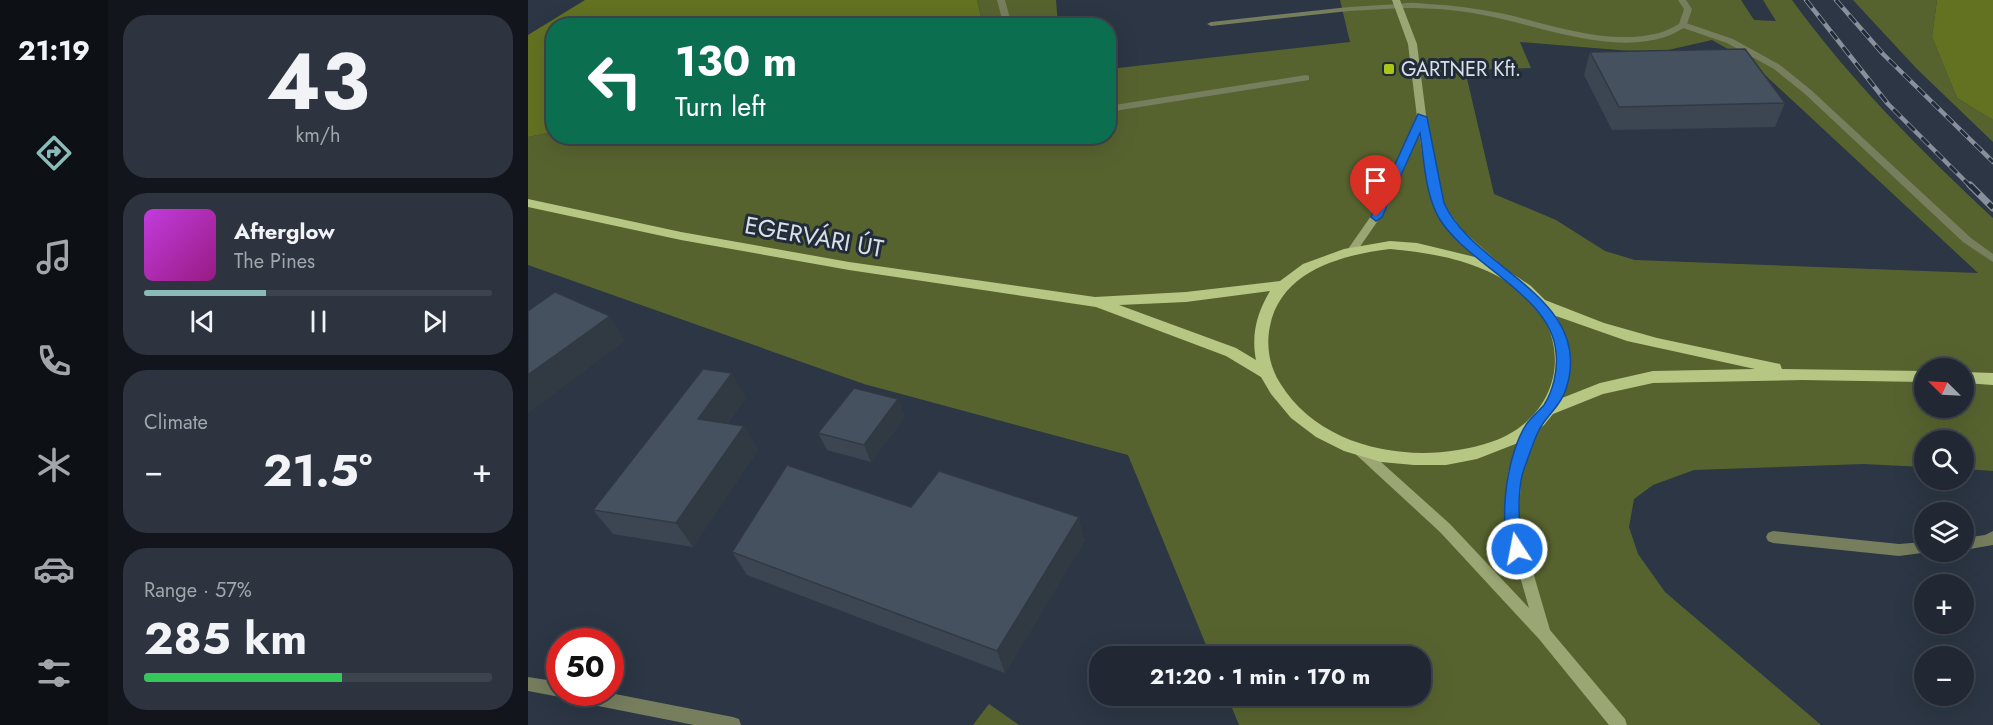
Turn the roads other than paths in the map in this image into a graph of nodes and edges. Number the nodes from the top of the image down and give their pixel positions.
1 (1001, 0) edge
2 (1682, 0) edge
3 (1398, 3) edge
4 (1006, 18) edge
5 (1211, 24) dead end
6 (1683, 25) junction
7 (1306, 78) dead end
8 (1116, 108) edge
9 (1422, 117) junction
10 (528, 202) edge
11 (1353, 249) junction
12 (1993, 259) edge
13 (1502, 273) junction
14 (1285, 285) junction
15 (1095, 302) junction
16 (1539, 302) junction
17 (1266, 373) junction
18 (1802, 374) junction
19 (1914, 377) edge
20 (1974, 378) edge
21 (1993, 379) edge
22 (1548, 410) junction
23 (1533, 426) junction
24 (1356, 448) junction
25 (1773, 537) dead end
26 (1993, 537) edge
27 (1974, 543) edge
28 (1914, 549) edge
29 (1544, 634) junction
30 (528, 684) edge
31 (546, 687) edge
32 (624, 703) edge
33 (733, 725) edge
34 (1619, 725) edge

1 - 4 street
2 - 6 street
3 - 5 street
3 - 6 street
3 - 9 main road
6 - 12 street
7 - 8 street
9 - 11 main road
9 - 13 main road
10 - 15 main road, EGERVÁRI ÚT
11 - 13 main road
11 - 14 main road
13 - 16 main road
14 - 15 main road, EGERVÁRI ÚT
14 - 17 main road
15 - 17 main road, EGERVÁRI ÚT
16 - 18 main road
16 - 22 main road
17 - 24 main road
18 - 19 main road
18 - 22 main road
20 - 21 main road
22 - 23 main road
23 - 24 main road
23 - 29 main road
24 - 29 main road
25 - 28 street
26 - 27 street
29 - 34 main road
30 - 31 street
32 - 33 street

